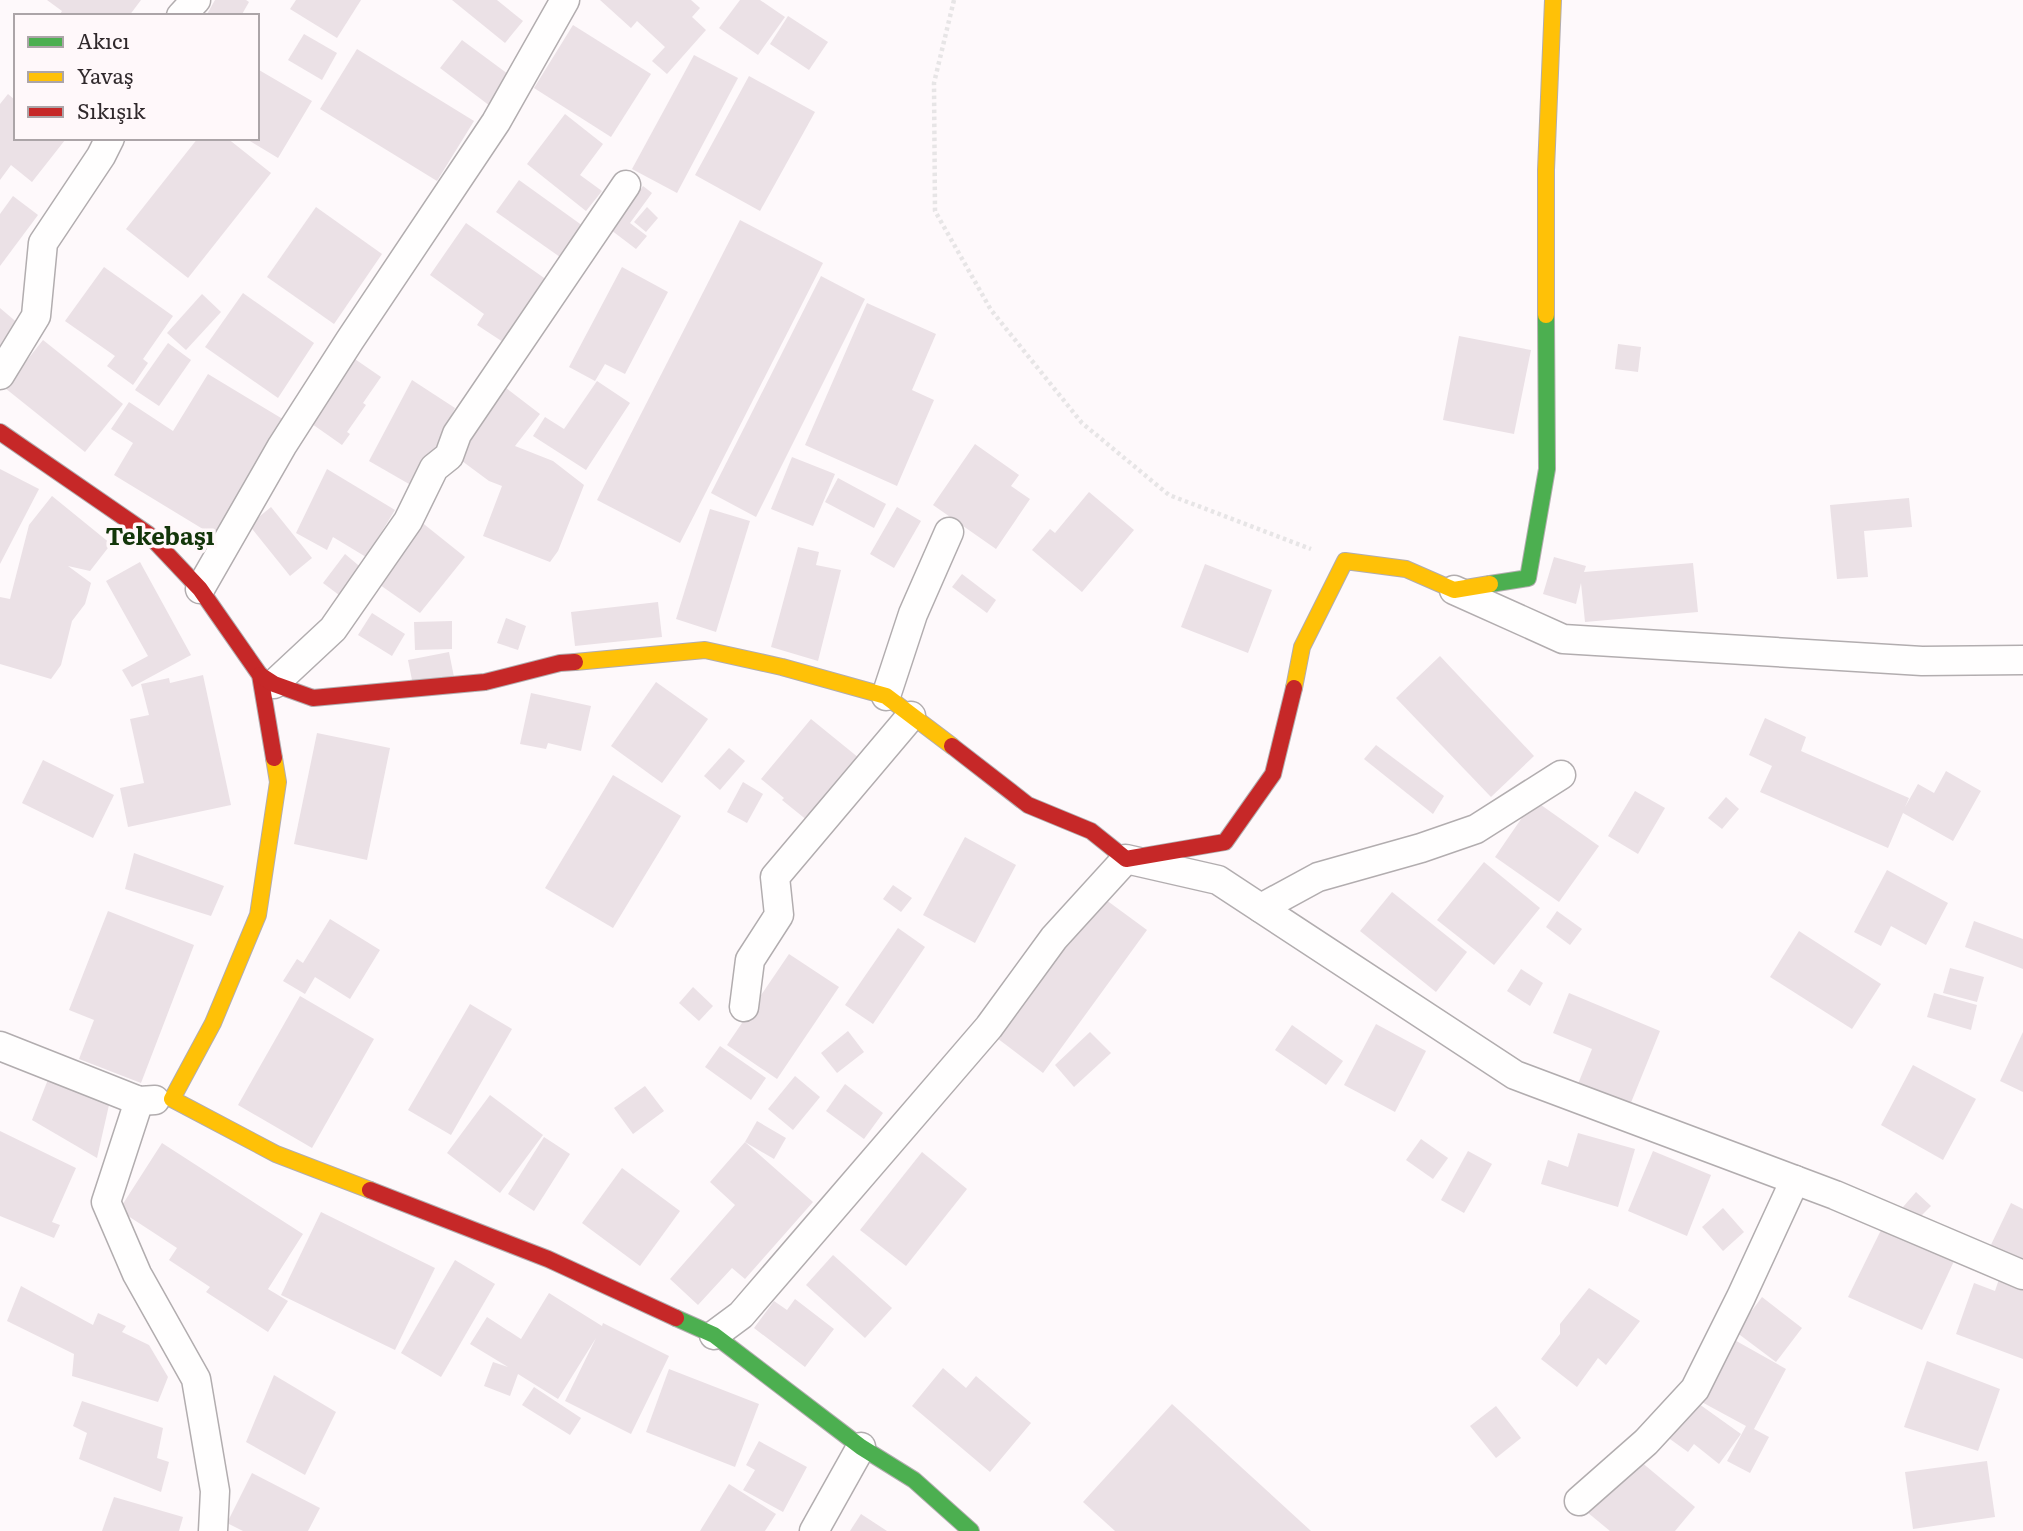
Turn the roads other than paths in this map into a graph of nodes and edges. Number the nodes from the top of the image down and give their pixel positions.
1 (196, 0) edge
2 (565, 0) edge
3 (1553, 0) edge
4 (183, 14) edge
5 (109, 140) edge
6 (626, 185) dead end
7 (0, 375) edge
8 (0, 432) edge
9 (949, 532) dead end
10 (200, 589) junction
11 (1454, 590) junction
12 (2023, 660) edge
13 (267, 679) junction
14 (886, 696) junction
15 (911, 716) junction
16 (1562, 775) dead end
17 (1225, 842) junction
18 (1126, 859) junction
19 (1218, 880) junction
20 (1261, 908) junction
21 (744, 1007) dead end
22 (0, 1046) edge
23 (172, 1099) junction
24 (139, 1101) junction
25 (1795, 1180) junction
26 (2023, 1275) edge
27 (714, 1335) junction
28 (861, 1447) junction
29 (1580, 1501) dead end
30 (213, 1531) edge
31 (814, 1531) edge
32 (971, 1531) edge

1 - 4 street
2 - 10 street
3 - 11 street
5 - 7 street
6 - 13 street
8 - 10 street
9 - 14 street
10 - 13 street
11 - 12 street
11 - 17 street
13 - 14 street
13 - 23 street
14 - 15 street
15 - 18 street
15 - 21 street
16 - 20 street
17 - 18 street
17 - 19 street
18 - 19 street
18 - 27 street
19 - 20 street
20 - 25 street
22 - 24 street
23 - 24 street
23 - 27 street
24 - 30 street
25 - 26 street
25 - 29 street
27 - 28 street
28 - 31 street
28 - 32 street

